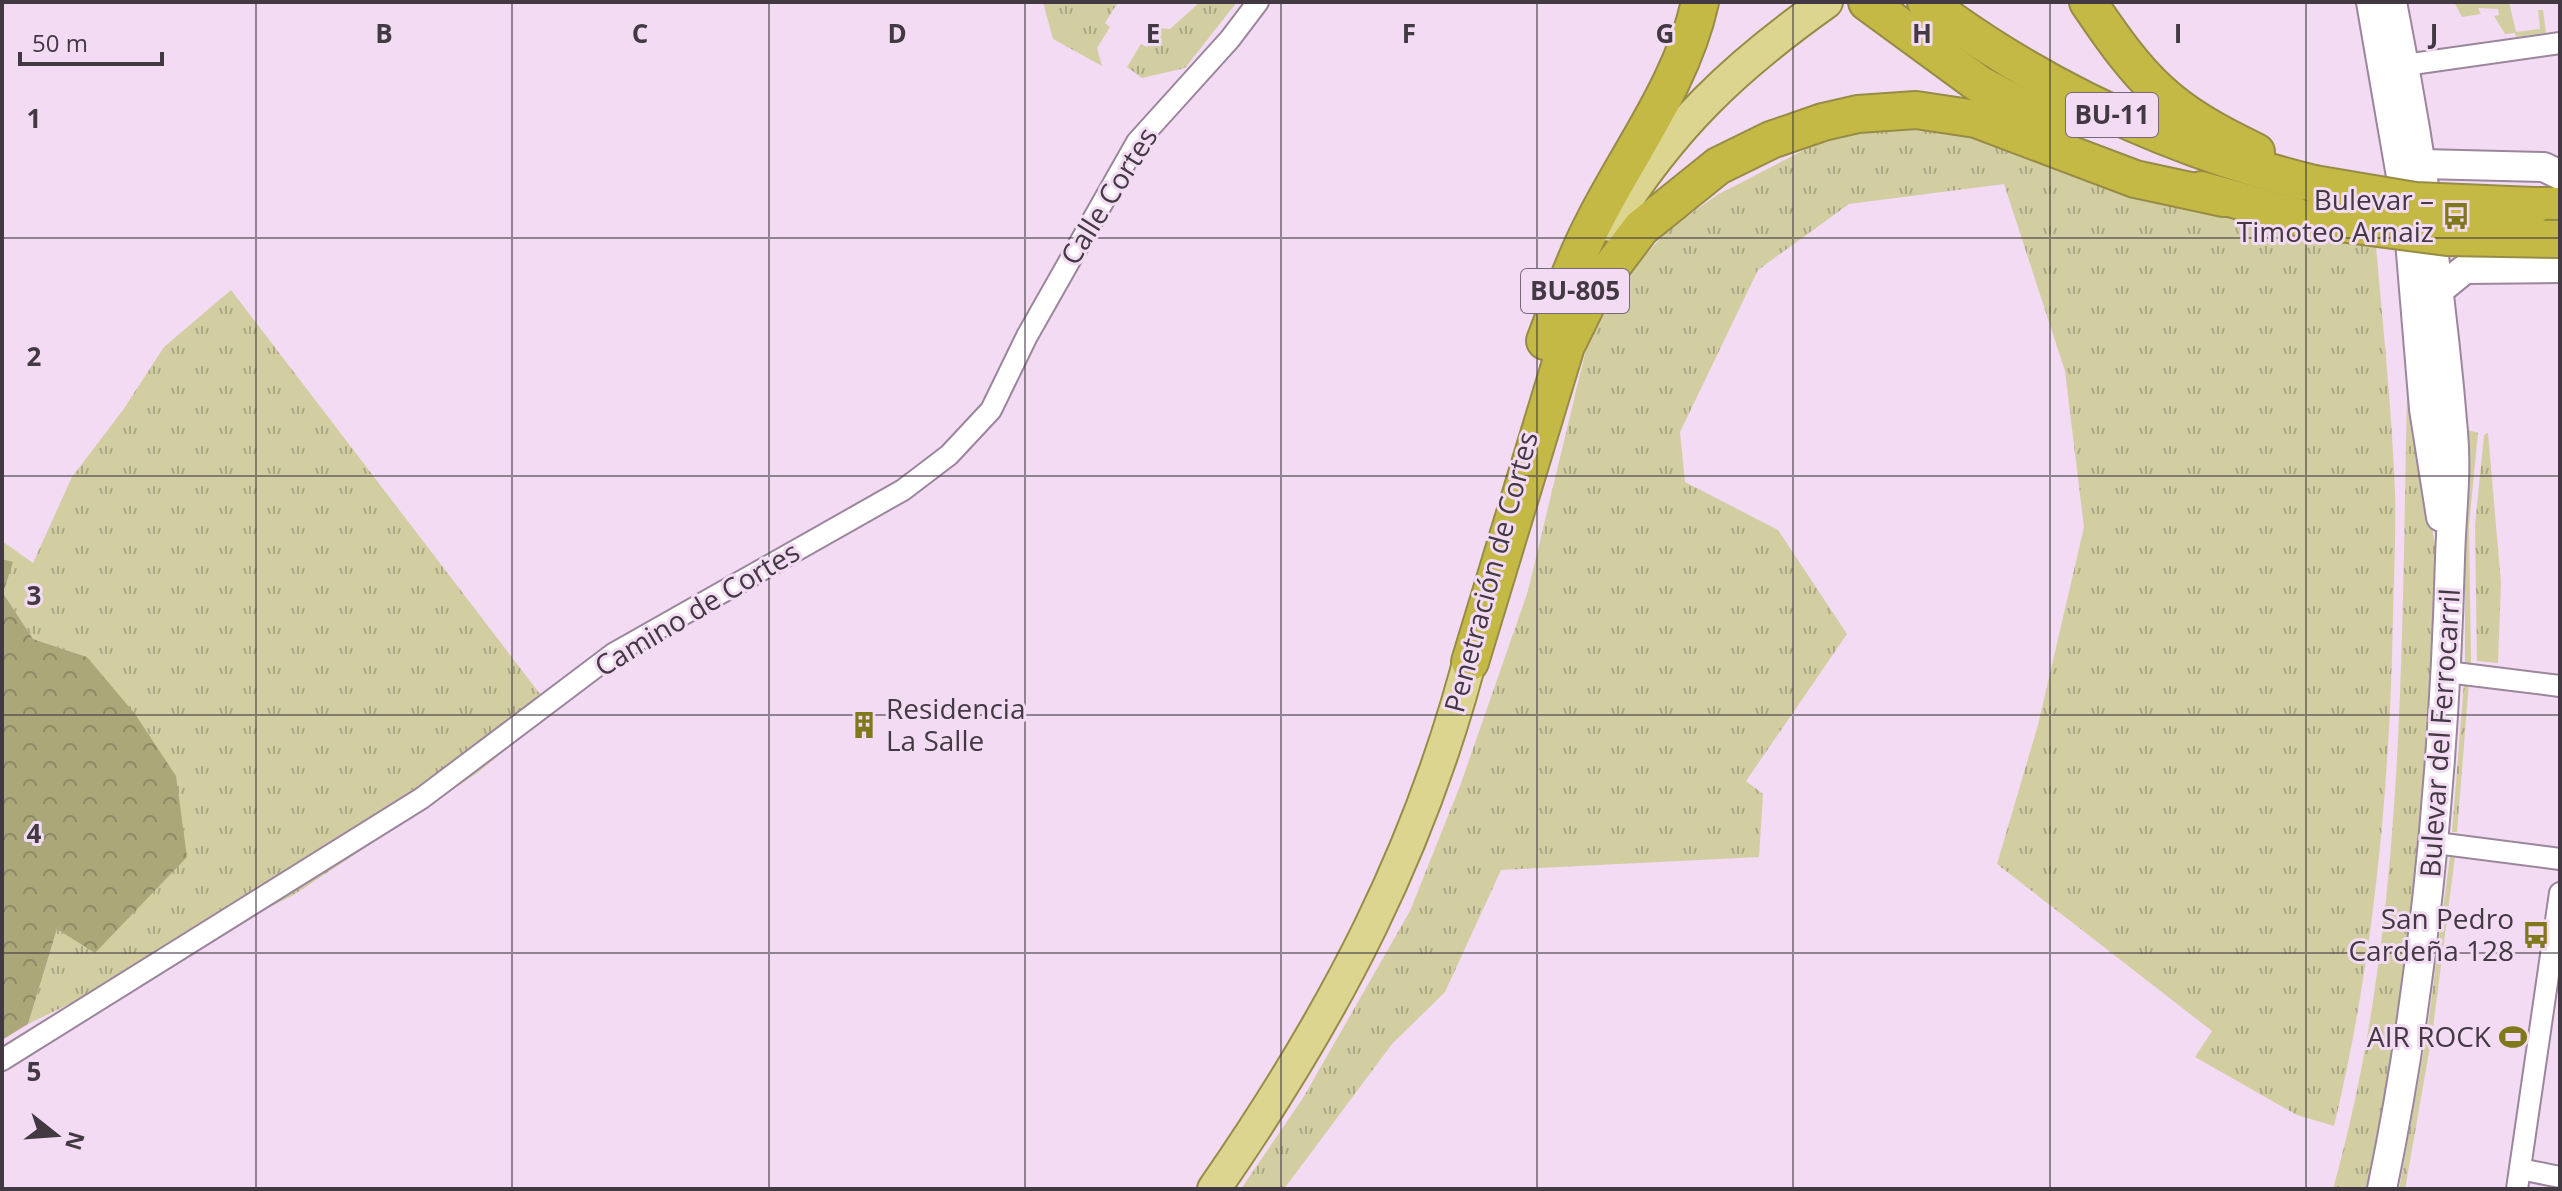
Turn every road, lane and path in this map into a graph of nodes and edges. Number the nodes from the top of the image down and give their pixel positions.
1 (1258, 2) edge
2 (1700, 2) edge
3 (1826, 2) edge
4 (1867, 2) edge
5 (2088, 2) edge
6 (2371, 2) edge
7 (2378, 2) edge
8 (2392, 2) edge
9 (1927, 3) edge
10 (2560, 43) edge
11 (2413, 64) junction
12 (2422, 164) junction
13 (2560, 175) edge
14 (2316, 178) junction
15 (2223, 198) junction
16 (2546, 206) edge
17 (2560, 239) edge
18 (2560, 268) edge
19 (2439, 288) junction
20 (2424, 409) junction
21 (991, 410) joint
22 (2450, 561) junction
23 (1470, 662) junction
24 (2447, 672) junction
25 (2560, 686) edge
26 (2436, 843) junction
27 (2560, 859) edge
28 (2560, 893) edge
29 (2, 1060) edge
30 (1280, 1093) junction
31 (2560, 1177) edge
32 (2519, 1179) edge
33 (1214, 1189) edge
34 (1229, 1189) edge
35 (2382, 1189) edge

1 - 21 street, Calle Cortes
2 - 23 highway
3 - 23 main road, Penetración de Cortes / BU-805
4 - 15 highway, BU-11
5 - 14 highway
6 - 20 main road, Bulevar del Ferrocarril
7 - 12 main road, Bulevar del Ferrocarril
8 - 11 main road, Bulevar del Ferrocarril
9 - 14 highway, BU-11
10 - 11 street
11 - 12 main road, Bulevar del Ferrocarril
12 - 13 main road
12 - 19 main road, Bulevar del Ferrocarril
14 - 16 highway
15 - 17 highway, BU-11, bridge
15 - 23 highway
18 - 19 main road
19 - 20 main road
19 - 22 main road, Bulevar del Ferrocarril
20 - 22 main road, Bulevar del Ferrocarril
21 - 29 street, Camino de Cortes
22 - 24 main road, Bulevar del Ferrocarril
23 - 30 main road, Penetración de Cortes / BU-805
24 - 25 street
24 - 26 main road, Bulevar del Ferrocarril
26 - 27 street
26 - 35 main road, Bulevar del Ferrocarril
28 - 32 street
30 - 33 main road, Penetración de Cortes / BU-805
30 - 34 main road
31 - 32 street

